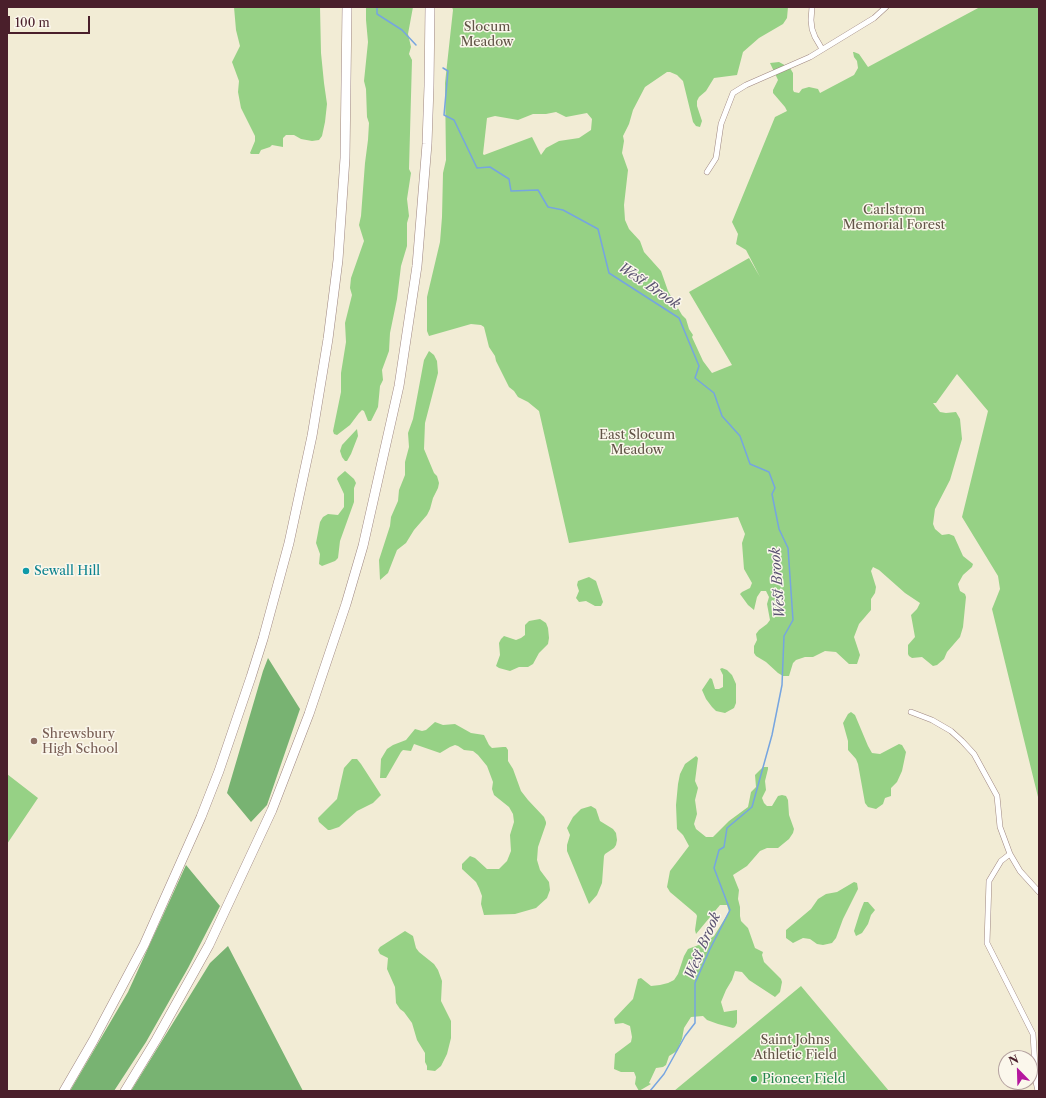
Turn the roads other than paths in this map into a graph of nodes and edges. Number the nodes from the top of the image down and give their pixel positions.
1 (347, 7) edge
2 (430, 7) edge
3 (812, 7) edge
4 (886, 7) edge
5 (822, 49) junction
6 (707, 172) dead end
7 (911, 712) dead end
8 (1010, 854) junction
9 (1039, 892) edge
10 (64, 1091) edge
11 (125, 1091) edge
12 (1038, 1091) edge

1 - 10 highway
2 - 11 highway
3 - 5 street
4 - 5 street
5 - 6 street
7 - 8 street
8 - 9 street
8 - 12 street

